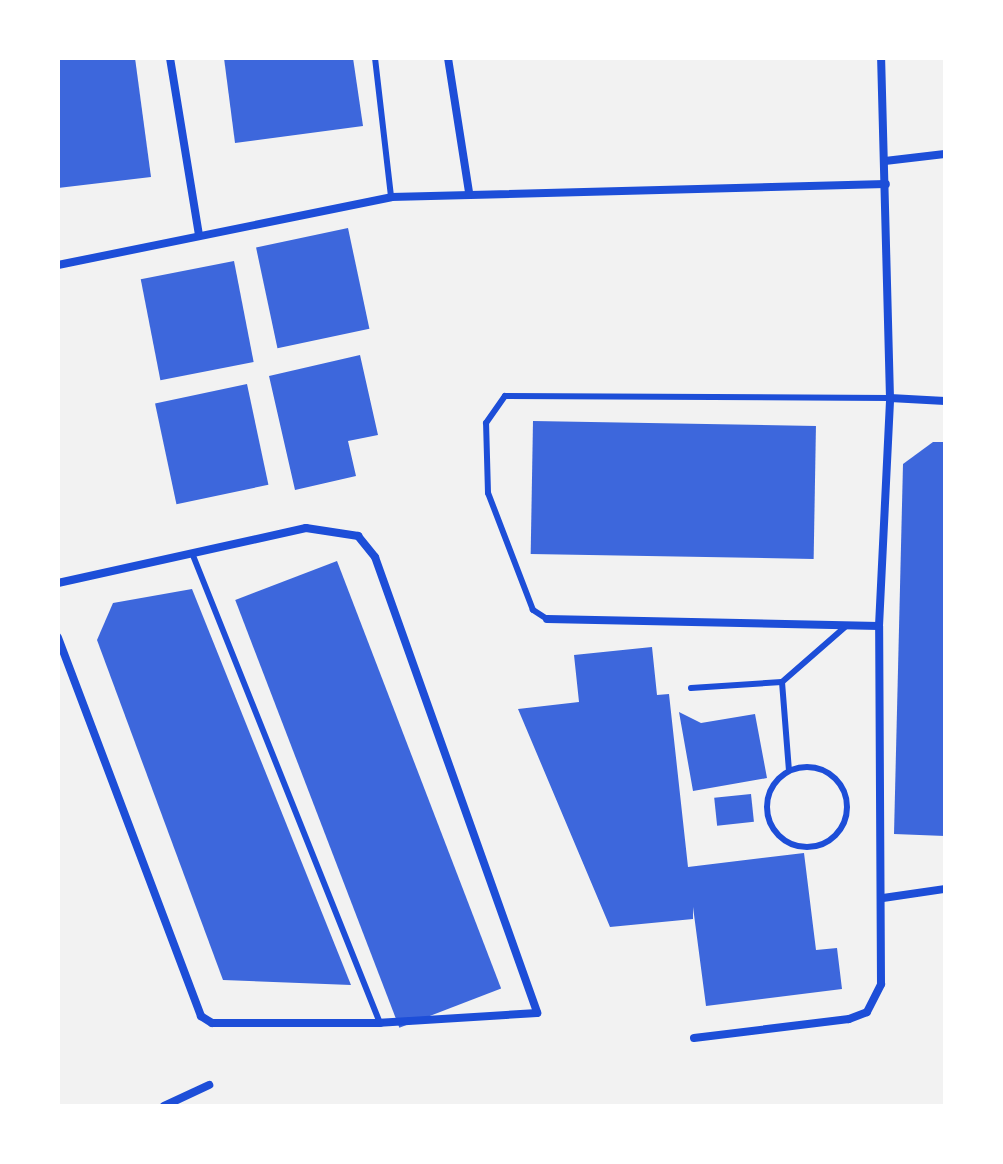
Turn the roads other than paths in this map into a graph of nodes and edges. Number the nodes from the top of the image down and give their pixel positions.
1 (170, 58) edge
2 (375, 58) edge
3 (448, 58) edge
4 (881, 58) edge
5 (945, 154) edge
6 (885, 161) junction
7 (886, 184) junction
8 (469, 192) junction
9 (391, 197) junction
10 (199, 236) junction
11 (58, 265) edge
12 (890, 398) junction
13 (945, 401) edge
14 (192, 553) junction
15 (58, 583) edge
16 (547, 619) joint
17 (879, 626) junction
18 (845, 627) junction
19 (58, 637) edge
20 (782, 682) junction
21 (691, 688) dead end
22 (789, 770) junction
23 (945, 889) edge
24 (883, 898) junction
25 (380, 1023) junction
26 (694, 1038) dead end
27 (209, 1085) dead end
28 (164, 1106) edge

1 - 10 street
2 - 9 lane
3 - 8 street
4 - 6 street
5 - 6 street
6 - 7 street
7 - 8 street
7 - 12 street
8 - 9 street
9 - 10 street
10 - 11 street
12 - 13 street
12 - 16 lane
12 - 17 street
14 - 15 street
14 - 25 lane
14 - 25 street
16 - 18 street
17 - 18 street
17 - 24 street
18 - 20 lane
19 - 25 street
20 - 21 lane
20 - 22 lane
22 - 22 lane
23 - 24 street
24 - 26 street
27 - 28 street

